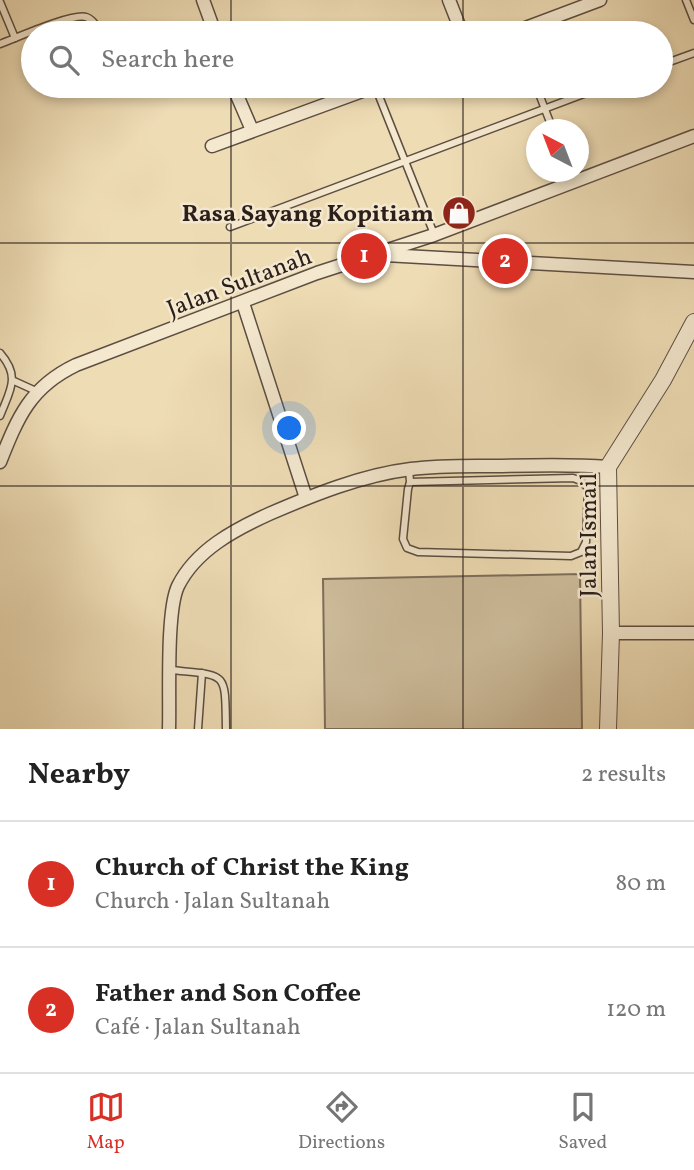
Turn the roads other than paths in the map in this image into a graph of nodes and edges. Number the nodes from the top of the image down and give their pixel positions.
1 (203, 0) edge
2 (449, 0) edge
3 (600, 0) edge
4 (686, 0) edge
5 (0, 2) edge
6 (694, 20) edge
7 (62, 21) edge
8 (92, 21) edge
9 (211, 21) edge
10 (457, 21) edge
11 (545, 21) edge
12 (21, 36) edge
13 (15, 38) junction
14 (0, 44) edge
15 (694, 53) edge
16 (673, 61) edge
17 (238, 98) edge
18 (342, 98) edge
19 (381, 98) edge
20 (541, 98) edge
21 (572, 98) edge
22 (545, 108) junction
23 (549, 119) edge
24 (252, 130) junction
25 (694, 136) edge
26 (212, 146) dead end
27 (404, 160) junction
28 (589, 171) edge
29 (560, 182) edge
30 (230, 227) dead end
31 (434, 235) junction
32 (377, 255) junction
33 (694, 272) edge
34 (243, 303) junction
35 (694, 322) edge
36 (0, 353) edge
37 (14, 381) junction
38 (36, 391) junction
39 (0, 415) edge
40 (0, 462) edge
41 (608, 467) junction
42 (410, 475) junction
43 (306, 498) junction
44 (611, 633) junction
45 (694, 633) edge
46 (171, 670) junction
47 (202, 673) junction
48 (169, 729) edge
49 (198, 729) edge
50 (226, 729) edge
51 (608, 729) edge

1 - 9 street
2 - 10 street
3 - 11 street
4 - 6 lane
5 - 13 lane
7 - 8 lane
12 - 13 lane
13 - 14 lane
15 - 16 lane
17 - 24 street
18 - 24 street
19 - 27 lane
20 - 22 lane
21 - 22 lane
22 - 23 lane
22 - 27 lane
24 - 26 street
25 - 28 street, Jalan Sultanah
27 - 30 lane
27 - 31 lane
29 - 31 street, Jalan Sultanah
31 - 32 street, Jalan Sultanah
32 - 33 street
32 - 34 street, Jalan Sultanah
34 - 38 street, Jalan Sultanah
34 - 43 street
35 - 41 street, Jalan Ismail
36 - 37 lane
37 - 38 lane
37 - 39 lane
38 - 40 street, Jalan Sultanah
41 - 42 street
41 - 44 street, Jalan Ismail
42 - 42 lane
42 - 43 street
43 - 46 street
44 - 45 street
44 - 51 street, Jalan Ismail
46 - 47 lane
46 - 48 street
47 - 49 lane
47 - 50 lane

